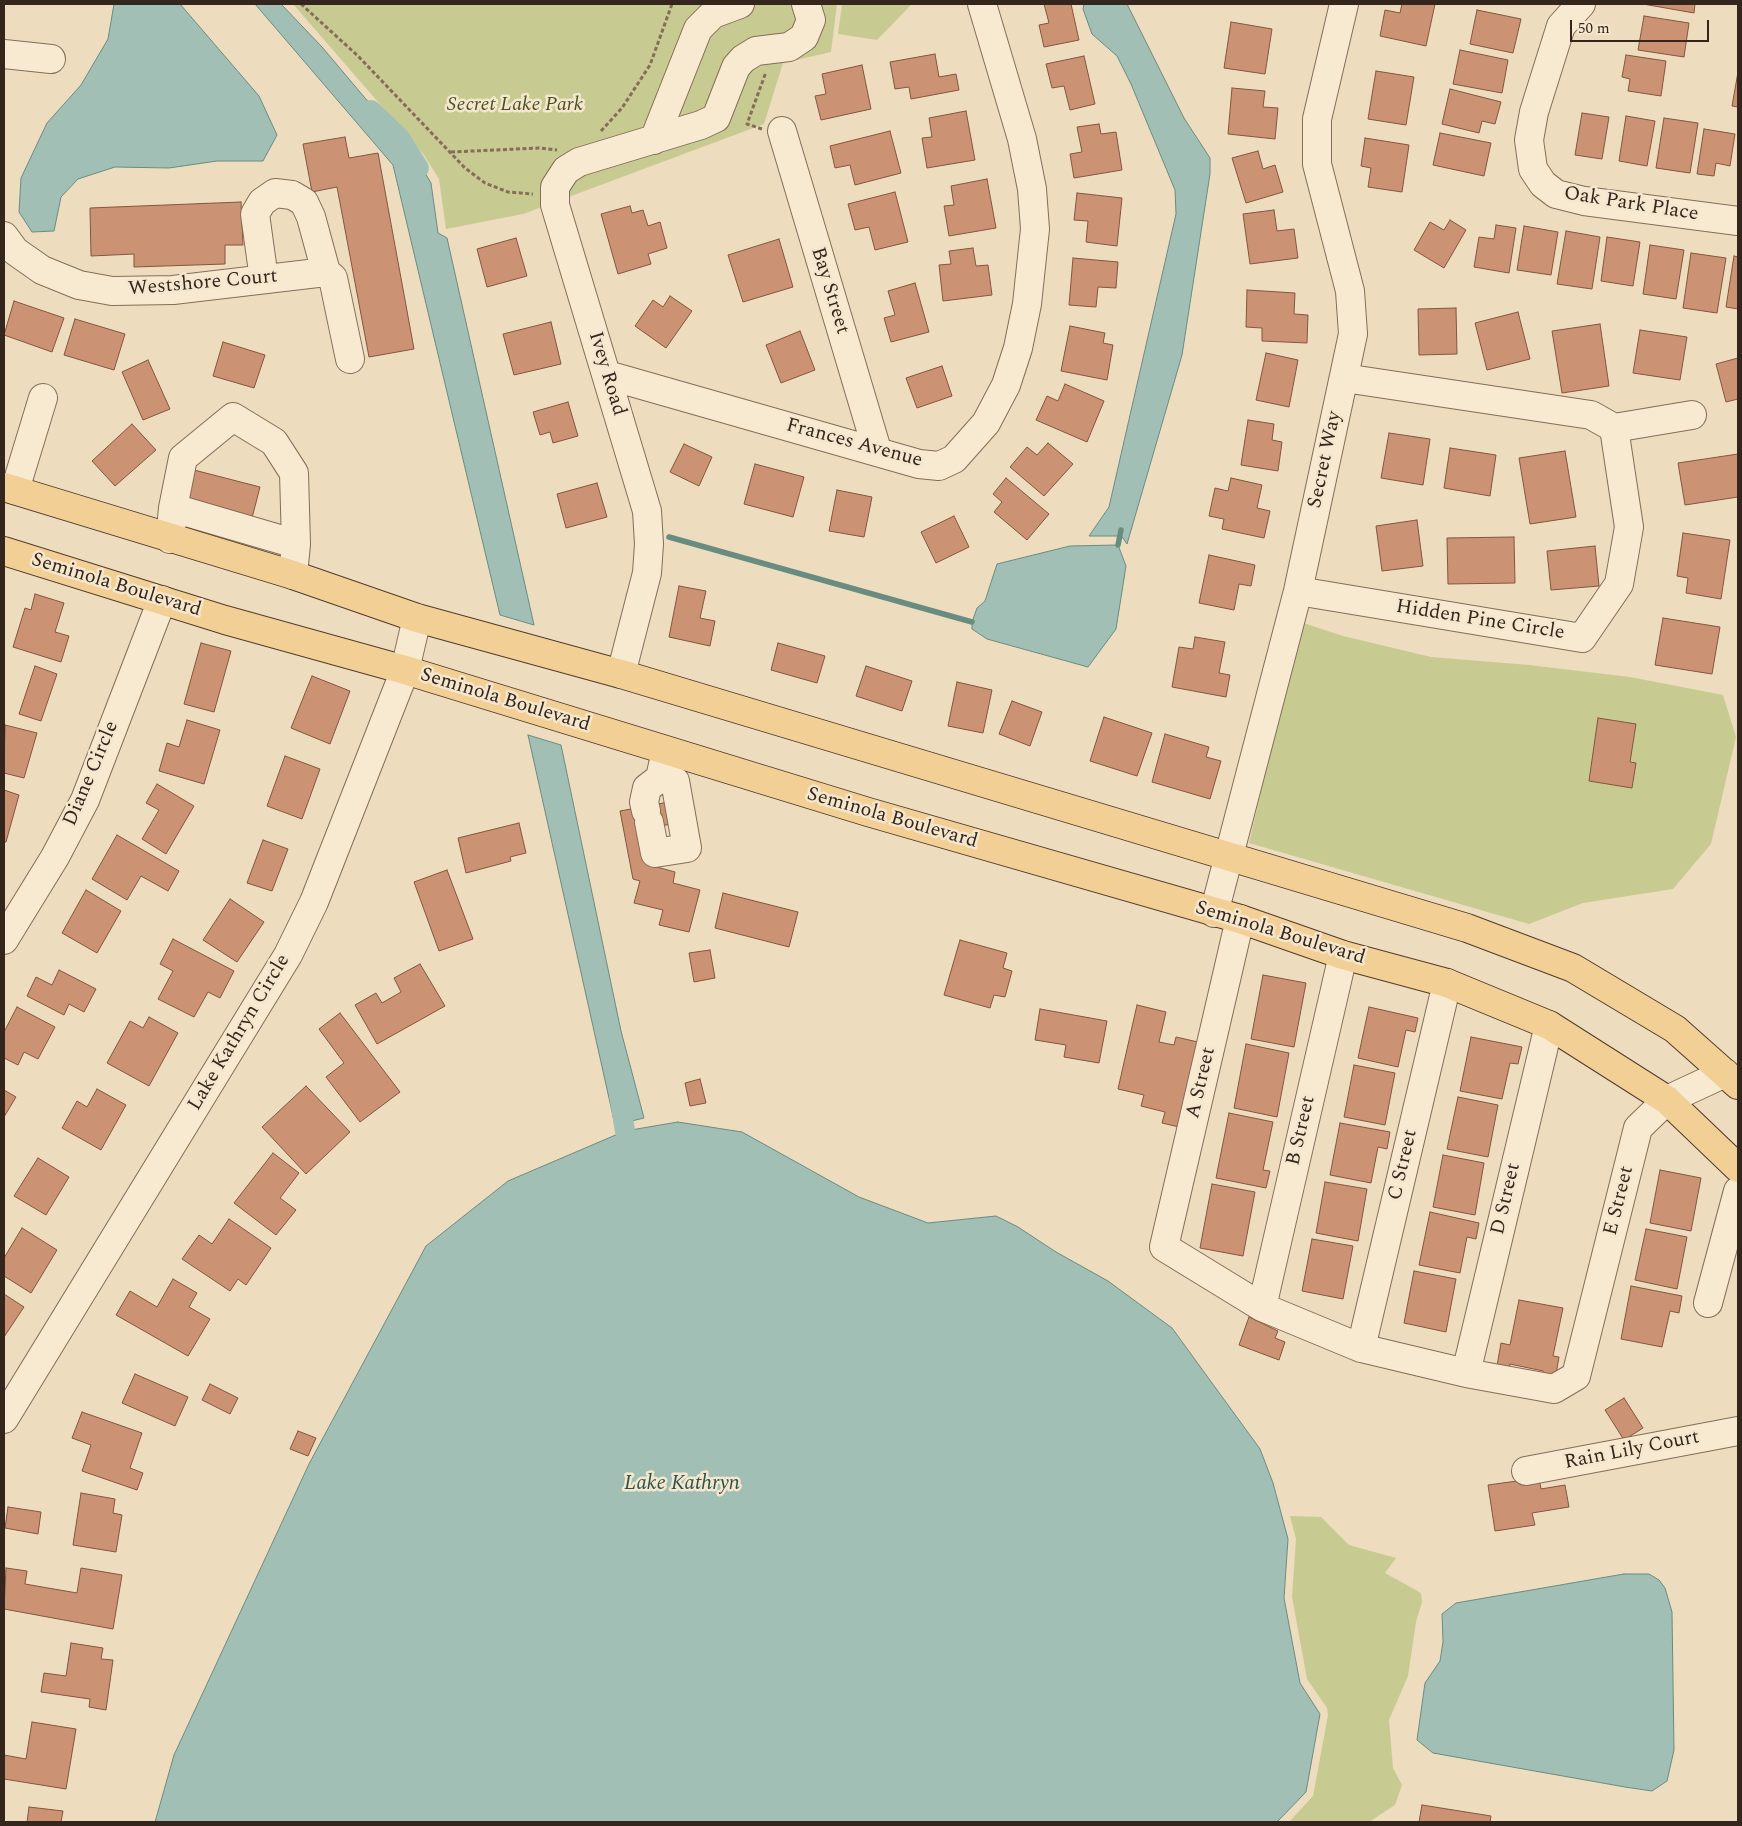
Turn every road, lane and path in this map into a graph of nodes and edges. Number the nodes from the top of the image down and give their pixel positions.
1 (301, 4) edge
2 (672, 4) edge
3 (740, 4) edge
4 (806, 4) edge
5 (982, 4) edge
6 (1344, 4) edge
7 (1581, 4) edge
8 (4, 54) edge
9 (51, 59) dead end
10 (782, 131) dead end
11 (599, 132) dead end
12 (654, 140) junction
13 (558, 150) dead end
14 (450, 152) junction
15 (554, 200) junction
16 (1738, 221) edge
17 (4, 236) edge
18 (326, 272) junction
19 (264, 279) junction
20 (350, 359) dead end
21 (607, 375) junction
22 (1344, 378) junction
23 (43, 398) dead end
24 (1692, 415) dead end
25 (1614, 428) junction
26 (877, 450) junction
27 (9, 489) edge
28 (173, 508) junction
29 (170, 538) junction
30 (296, 544) junction
31 (4, 551) edge
32 (293, 575) junction
33 (1298, 591) junction
34 (162, 600) junction
35 (417, 618) junction
36 (405, 670) junction
37 (621, 674) junction
38 (666, 751) junction
39 (660, 778) junction
40 (1230, 858) junction
41 (1227, 916) junction
42 (4, 940) edge
43 (1343, 955) junction
44 (1447, 982) junction
45 (1549, 1025) junction
46 (1731, 1079) edge
47 (1667, 1100) junction
48 (1738, 1168) edge
49 (1738, 1192) edge
50 (1708, 1303) dead end
51 (1262, 1307) junction
52 (1361, 1348) junction
53 (1466, 1372) junction
54 (4, 1419) edge
55 (1738, 1431) edge
56 (1526, 1471) dead end

1 - 14 path
2 - 11 path
3 - 12 street
4 - 12 street
5 - 26 street, Frances Avenue
6 - 22 street, Secret Way
7 - 16 street, Oak Park Place
8 - 9 street
10 - 26 street, Bay Street
12 - 15 street
13 - 14 path
14 - 15 path
15 - 21 street, Ivey Road
17 - 19 street, Westshore Court
18 - 19 street, Westshore Court
18 - 19 street
18 - 20 street
21 - 26 street, Frances Avenue
21 - 37 street, Ivey Road
22 - 25 street
22 - 33 street, Secret Way
23 - 27 street
24 - 25 street
25 - 33 street, Hidden Pine Circle
27 - 29 main road
28 - 29 street
28 - 30 street
28 - 30 street
29 - 32 main road
30 - 32 street
31 - 34 main road, Seminola Boulevard
32 - 35 main road
33 - 40 street, Secret Way
34 - 36 main road, Seminola Boulevard
34 - 42 street, Diane Circle
35 - 36 street, Lake Kathryn Circle
35 - 37 main road
36 - 38 main road, Seminola Boulevard
36 - 54 street, Lake Kathryn Circle
37 - 40 main road
38 - 39 street
38 - 41 main road, Seminola Boulevard
39 - 39 street
40 - 41 street, Secret Way
40 - 46 main road
41 - 43 main road, Seminola Boulevard
41 - 51 street, A Street
43 - 44 main road, Seminola Boulevard
43 - 51 street, B Street
44 - 45 main road, Seminola Boulevard
44 - 52 street, C Street
45 - 47 main road, Seminola Boulevard
45 - 53 street, D Street
46 - 47 street, E Street
47 - 48 main road, Seminola Boulevard
47 - 53 street, E Street
49 - 50 street
51 - 52 street
52 - 53 street
55 - 56 street, Rain Lily Court

